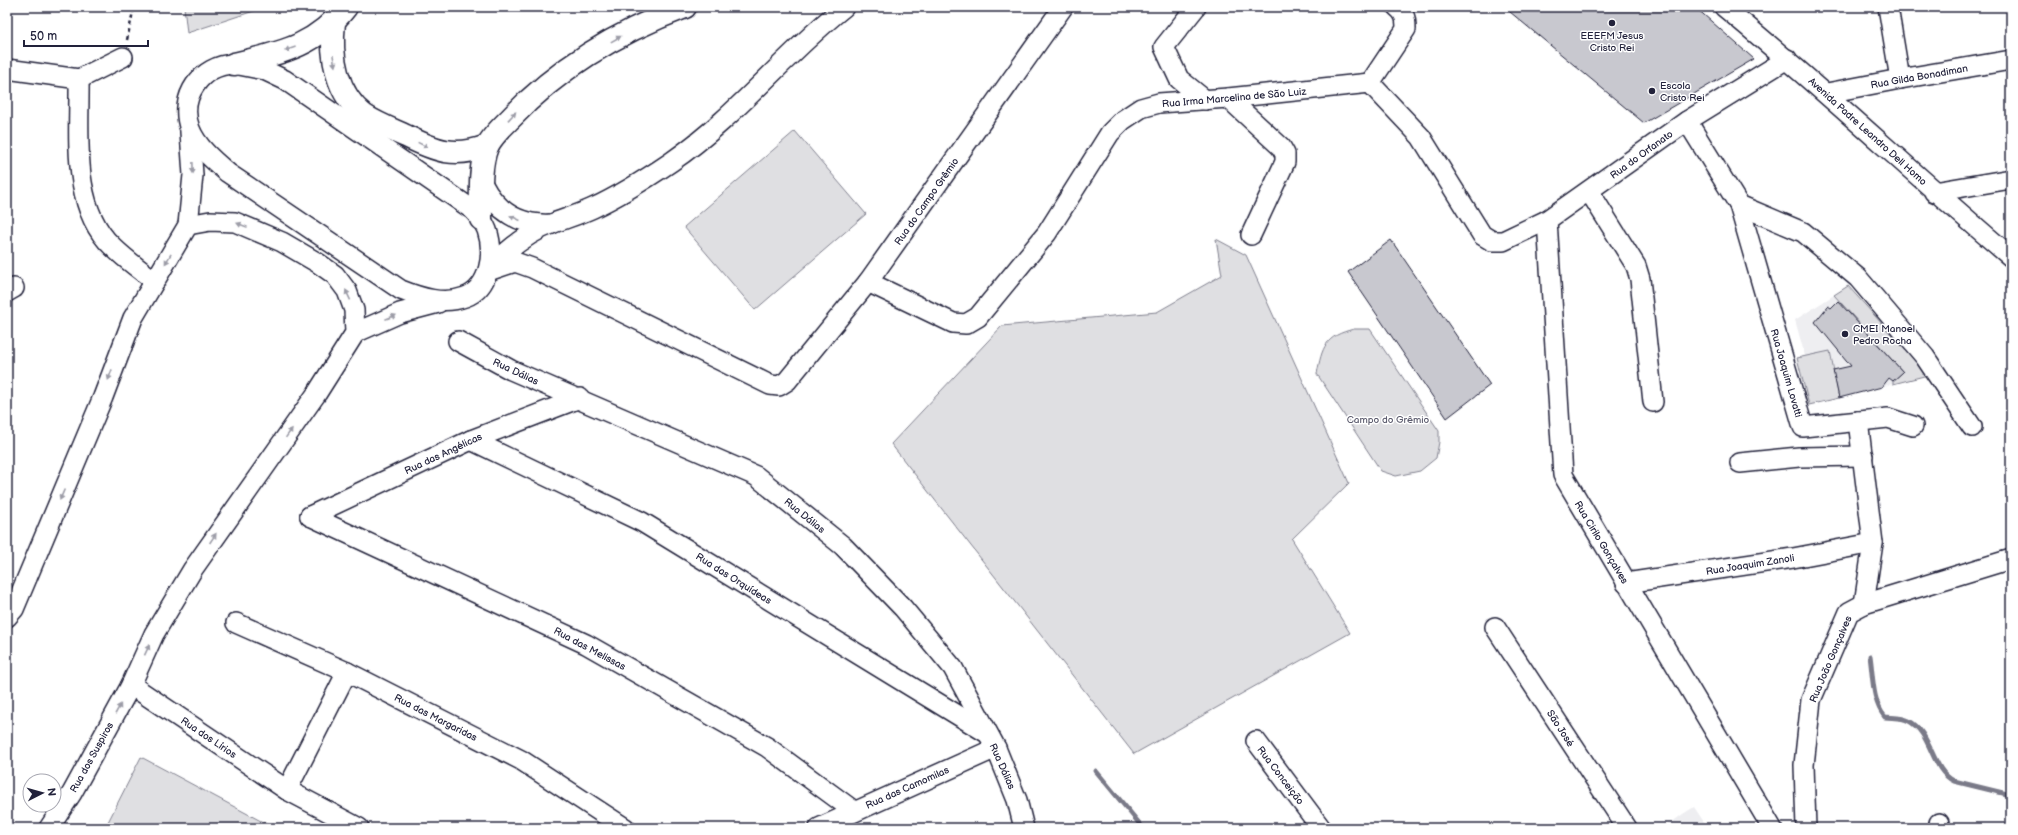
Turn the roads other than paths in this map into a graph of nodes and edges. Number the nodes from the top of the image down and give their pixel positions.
1 (685, 7) edge
2 (844, 7) edge
3 (1063, 7) edge
4 (1196, 7) edge
5 (1397, 7) edge
6 (1724, 7) edge
7 (1888, 7) edge
8 (340, 14) edge
9 (123, 56) road end
10 (1787, 59) junction
11 (2011, 60) edge
12 (234, 64) junction
13 (7, 69) edge
14 (79, 79) junction
15 (1900, 79) junction
16 (1370, 83) junction
17 (1827, 93) junction
18 (1228, 98) junction
19 (1204, 100) junction
20 (1687, 121) junction
21 (190, 129) junction
22 (487, 146) junction
23 (2011, 179) edge
24 (482, 183) junction
25 (1590, 191) junction
26 (1934, 192) junction
27 (1739, 205) junction
28 (481, 219) junction
29 (1546, 220) junction
30 (553, 224) junction
31 (188, 225) junction
32 (1251, 235) dead end
33 (2011, 257) edge
34 (488, 271) junction
35 (155, 281) junction
36 (868, 282) junction
37 (459, 299) junction
38 (355, 333) junction
39 (458, 341) dead end
40 (580, 398) junction
41 (1653, 402) dead end
42 (1858, 421) junction
43 (1913, 426) dead end
44 (1803, 427) junction
45 (1972, 427) dead end
46 (471, 440) junction
47 (1863, 456) junction
48 (1799, 457) junction
49 (1740, 463) dead end
50 (310, 516) joint
51 (1873, 543) junction
52 (2011, 559) edge
53 (1626, 583) junction
54 (1864, 604) junction
55 (7, 617) edge
56 (236, 623) dead end
57 (1495, 627) dead end
58 (347, 672) junction
59 (131, 685) junction
60 (992, 741) junction
61 (1256, 742) dead end
62 (287, 790) junction
63 (854, 811) junction
64 (49, 828) edge
65 (360, 828) edge
66 (625, 828) edge
67 (819, 828) edge
68 (1024, 828) edge
69 (1321, 828) edge
70 (1627, 828) edge
71 (1772, 828) edge
72 (1806, 828) edge

22 -> 1 main road
2 - 30 street
3 - 36 street, Rua do Campo Grêmio
4 - 19 street
5 - 16 street
6 - 10 street, Avenida Padre Leandro Dell Homo
7 - 15 street
8 -> 12 main road
8 -> 22 main road
9 - 14 street
10 - 17 street, Avenida Padre Leandro Dell Homo
10 - 20 street, Rua do Orfanato
11 - 15 street, Rua Gilda Bonadiman
12 - 21 street
12 - 28 street
13 - 14 street
14 - 35 street
15 - 17 street, Rua Gilda Bonadiman
16 - 18 street, Rua Irma Marcelina de São Luiz
16 - 29 street, Rua do Orfanato
17 - 26 street, Avenida Padre Leandro Dell Homo
18 - 19 street, Rua Irma Marcelina de São Luiz
18 - 32 street
19 - 36 street, Rua Irma Marcelina de São Luiz
20 - 25 street, Rua do Orfanato
20 - 27 street, Rua Joaquim Lovatti
21 -> 31 street
21 - 37 street
22 - 24 main road
23 - 26 street
24 - 28 main road
30 -> 24 street
25 - 29 street, Rua do Orfanato
25 - 41 street
26 - 33 street, Avenida Padre Leandro Dell Homo
27 - 44 street, Rua Joaquim Lovatti
27 - 45 street
28 - 34 street
29 - 53 street, Rua Cirilo Gonçalves
30 - 34 street
31 -> 35 street
38 -> 31 street
34 - 36 street, Rua do Campo Grêmio
34 - 37 street
35 -> 55 street
38 -> 37 street
59 -> 38 street, Rua dos Suspiros
39 - 40 street, Rua Dálias
40 - 46 street, Rua das Angélicas
40 - 60 street, Rua Dálias
42 - 43 street, Rua Joaquim Lovatti
42 - 44 street, Rua Joaquim Lovatti
42 - 47 street
44 - 48 street
46 - 50 street, Rua das Angélicas
46 - 60 street, Rua das Orquídeas
47 - 48 street
47 - 51 street
48 - 49 street
50 - 63 street, Rua das Melissas
51 - 53 street, Rua Joaquim Zanoli
51 - 54 street
52 - 54 street, Rua João Gonçalves
53 - 71 street, Rua Cirilo Gonçalves
54 - 72 street, Rua João Gonçalves
56 - 58 street, Rua das Margaridas
57 - 70 street, São José
58 - 62 street
58 - 66 street, Rua das Margaridas
59 - 62 street, Rua dos Lírios
64 -> 59 street, Rua dos Suspiros
60 - 63 street, Rua das Camomilas
60 - 68 street, Rua Dálias
61 - 69 street, Rua Conceição
62 - 65 street, Rua dos Lírios
63 - 67 street, Rua das Camomilas

